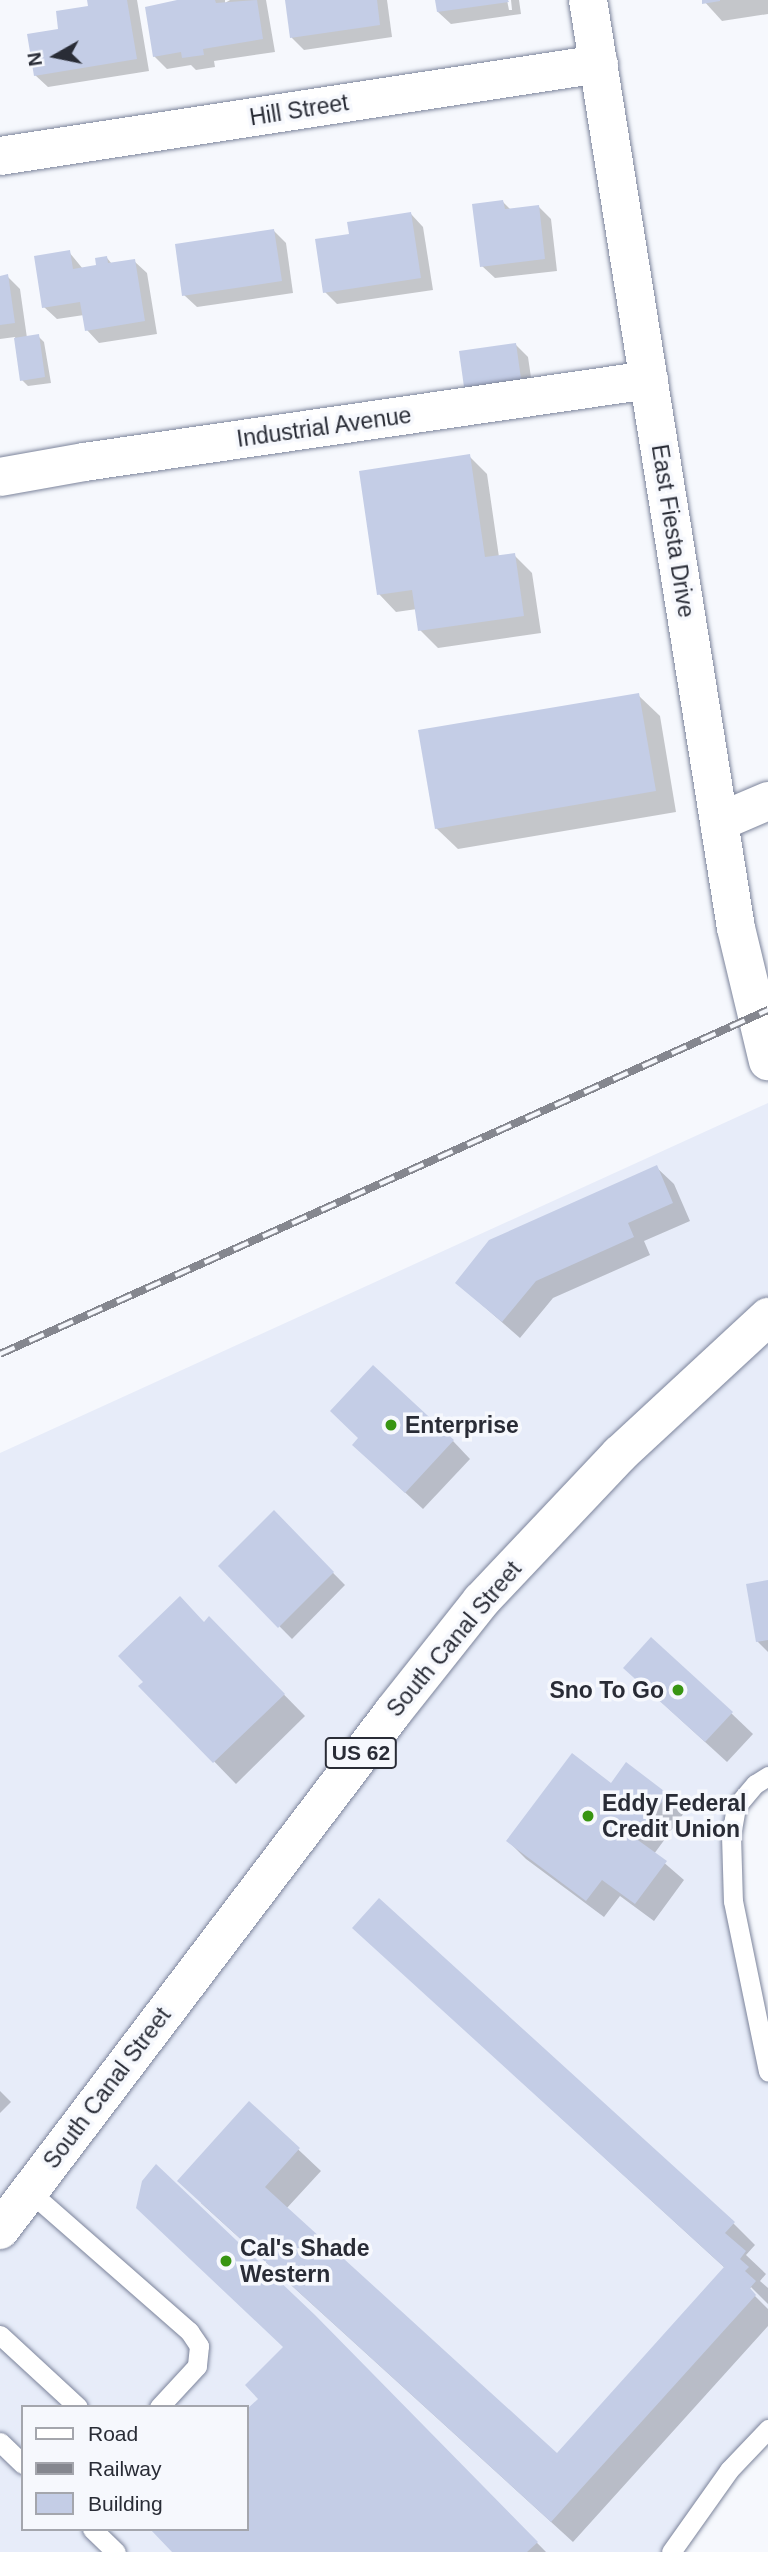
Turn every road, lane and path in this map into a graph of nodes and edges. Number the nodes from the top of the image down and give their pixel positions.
1 (588, 0) edge
2 (599, 64) junction
3 (0, 156) edge
4 (649, 380) junction
5 (0, 477) edge
6 (768, 801) edge
7 (719, 822) junction
8 (768, 1061) edge
9 (768, 1317) edge
10 (768, 1776) edge
11 (768, 2071) edge
12 (29, 2191) junction
13 (0, 2230) edge
14 (0, 2335) edge
15 (76, 2405) edge
16 (161, 2405) edge
17 (768, 2429) edge
18 (0, 2442) edge
19 (21, 2462) edge
20 (94, 2531) edge
21 (116, 2552) edge
22 (671, 2552) edge

1 - 2 main road, East Fiesta Drive
2 - 3 main road, Hill Street
2 - 4 main road, East Fiesta Drive
4 - 5 main road, Industrial Avenue
4 - 7 main road, East Fiesta Drive
6 - 7 main road
7 - 8 main road, East Fiesta Drive
9 - 12 main road, South Canal Street / US 62
10 - 11 lane
12 - 13 main road, South Canal Street / US 62
12 - 16 lane
14 - 15 lane
17 - 22 lane
18 - 19 lane
20 - 21 lane

